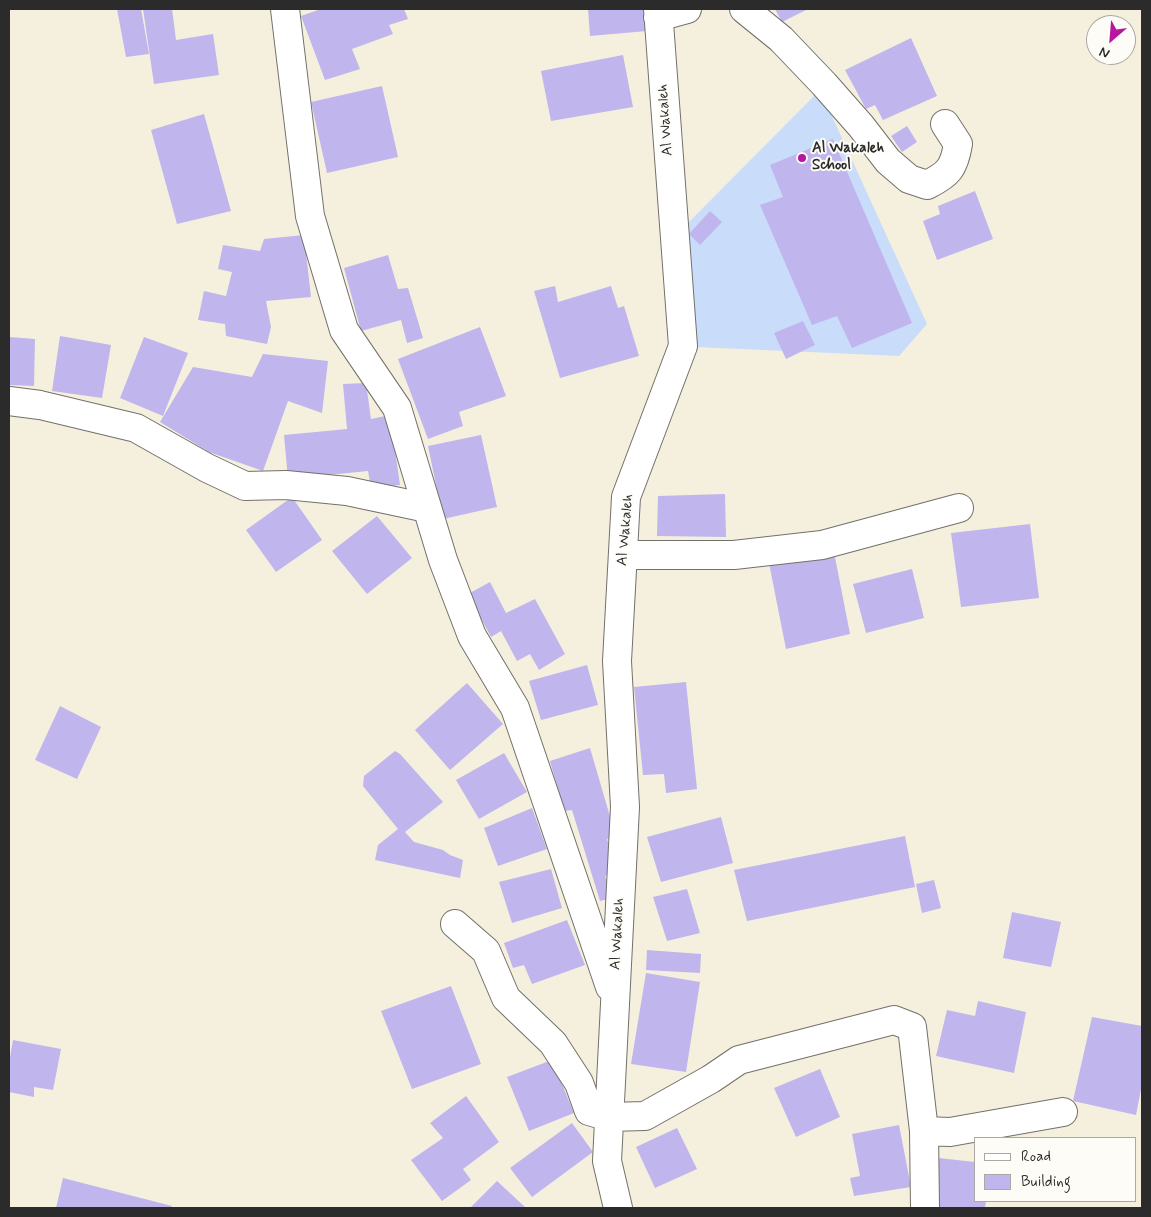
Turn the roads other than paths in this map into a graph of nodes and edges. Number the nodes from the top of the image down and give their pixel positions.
1 (285, 9) edge
2 (687, 9) edge
3 (744, 9) edge
4 (658, 13) edge
5 (945, 124) dead end
6 (9, 401) edge
7 (427, 508) junction
8 (959, 508) dead end
9 (623, 555) junction
10 (455, 924) dead end
11 (614, 1001) junction
12 (1063, 1112) dead end
13 (609, 1117) junction
14 (924, 1131) junction
15 (618, 1208) edge
16 (925, 1208) edge

1 - 7 street
2 - 4 street
3 - 5 street
4 - 9 street, Al Wakaleh
6 - 7 street
7 - 11 street
8 - 9 street
9 - 11 street, Al Wakaleh
10 - 13 street
11 - 13 street, Al Wakaleh
12 - 14 street
13 - 14 street
13 - 15 street, Al Wakaleh
14 - 16 street

